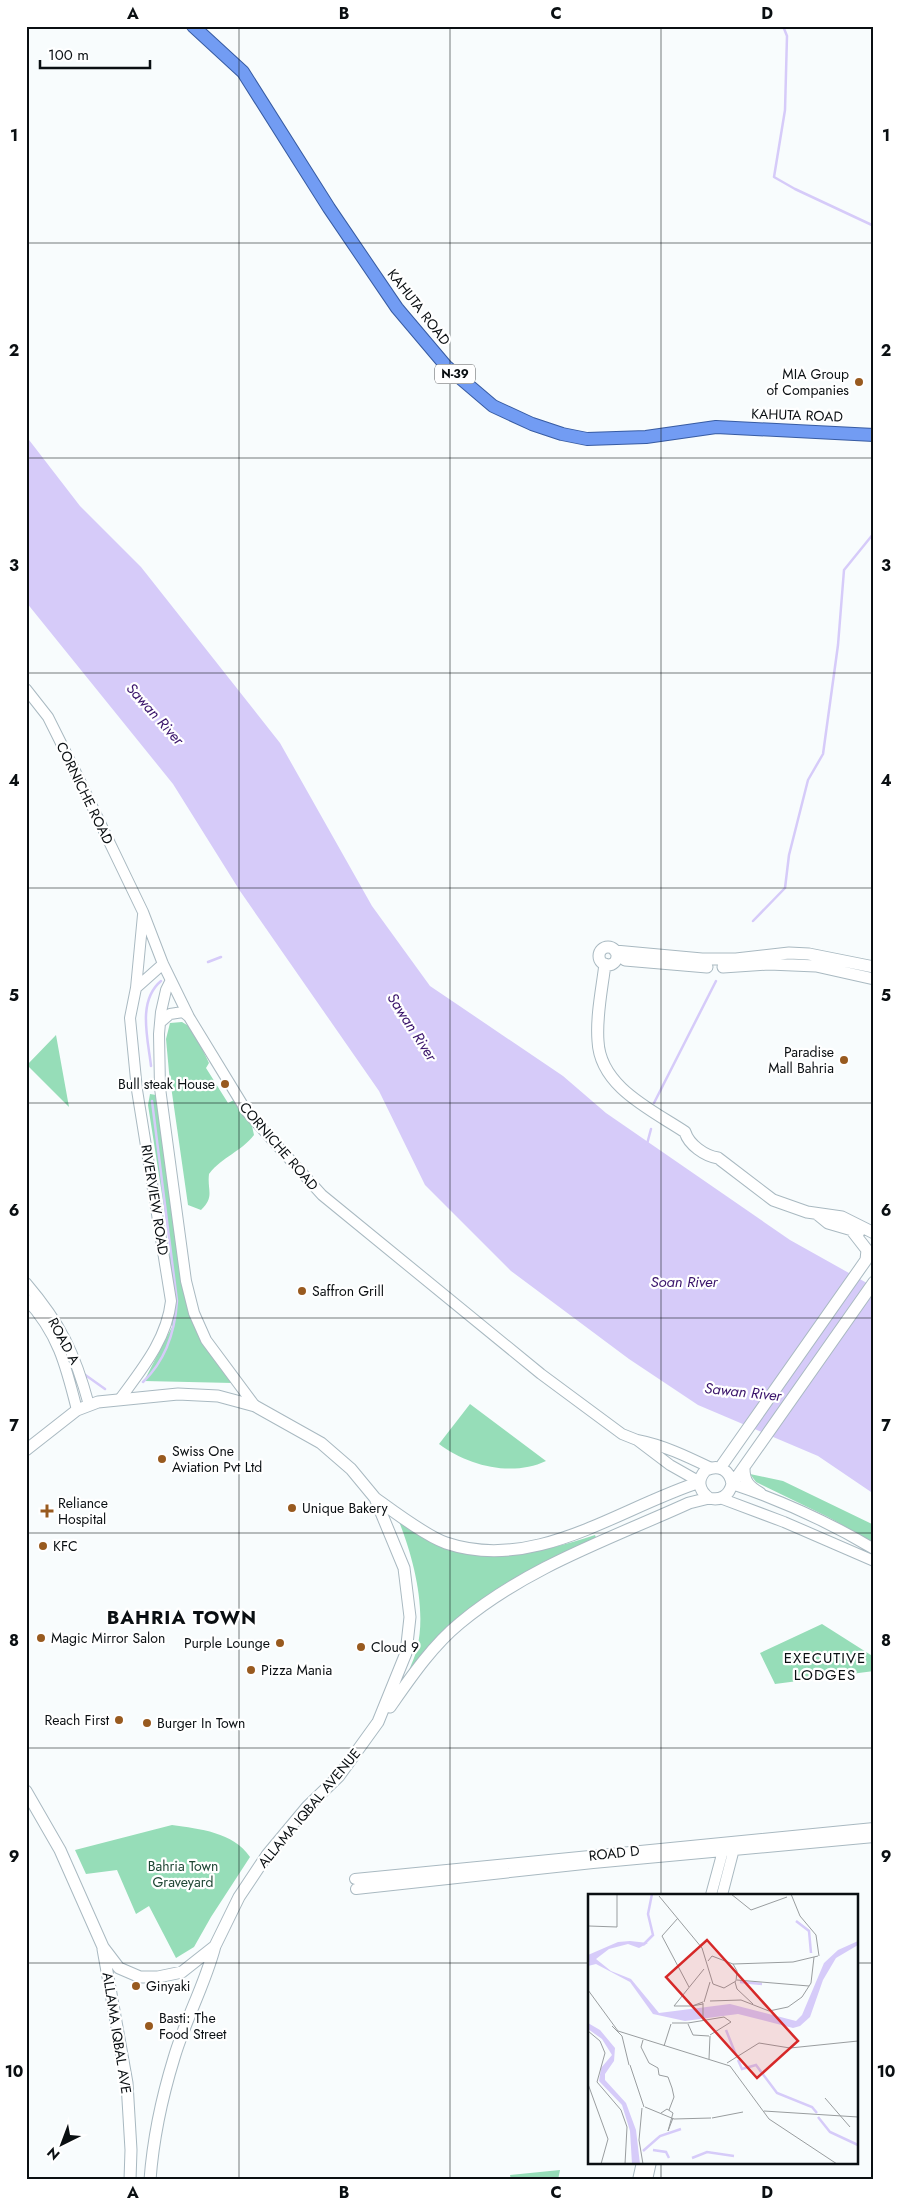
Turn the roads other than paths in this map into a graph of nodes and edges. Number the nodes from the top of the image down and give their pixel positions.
1 (193, 26) edge
2 (874, 434) edge
3 (26, 689) edge
4 (143, 912) junction
5 (616, 955) junction
6 (163, 964) junction
7 (873, 966) edge
8 (874, 978) edge
9 (171, 980) junction
10 (136, 988) junction
11 (189, 1016) junction
12 (162, 1021) junction
13 (817, 1214) junction
14 (853, 1232) junction
15 (874, 1233) edge
16 (874, 1240) edge
17 (874, 1282) edge
18 (26, 1283) edge
19 (26, 1299) edge
20 (120, 1399) junction
21 (89, 1405) junction
22 (255, 1406) junction
23 (77, 1410) junction
24 (637, 1440) junction
25 (26, 1450) edge
26 (745, 1466) junction
27 (715, 1468) junction
28 (700, 1482) junction
29 (732, 1484) junction
30 (760, 1493) junction
31 (375, 1498) junction
32 (715, 1498) junction
33 (874, 1549) edge
34 (874, 1562) edge
35 (378, 1722) junction
36 (26, 1791) edge
37 (874, 1828) edge
38 (874, 1836) edge
39 (729, 1846) junction
40 (355, 1884) dead end
41 (711, 1894) edge
42 (722, 1894) edge
43 (215, 1946) junction
44 (103, 1947) junction
45 (642, 2164) edge
46 (651, 2164) edge
47 (130, 2180) edge
48 (150, 2180) edge
49 (638, 2180) edge
50 (647, 2180) edge

1 - 2 highway, KAHUTA ROAD / N-39
3 - 4 street, CORNICHE ROAD
4 - 6 street, CORNICHE ROAD
4 - 10 street, RIVERVIEW ROAD
5 - 7 main road
5 - 8 main road
5 - 13 main road
6 - 9 street, CORNICHE ROAD
6 - 10 street
9 - 11 street, CORNICHE ROAD
9 - 12 street, RIVERVIEW ROAD
10 - 20 street, RIVERVIEW ROAD
11 - 12 street
11 - 24 street, CORNICHE ROAD
12 - 22 street, RIVERVIEW ROAD
13 - 14 main road
13 - 15 main road
14 - 16 main road
14 - 27 main road
17 - 26 main road
18 - 21 street, ROAD A
19 - 23 street, ROAD A
20 - 21 main road, ALLAMA IQBAL AVENUE
20 - 22 main road, ALLAMA IQBAL AVENUE
21 - 23 main road, ALLAMA IQBAL AVENUE
22 - 31 main road, ALLAMA IQBAL AVENUE
23 - 25 main road, ALLAMA IQBAL AVENUE
24 - 27 street
24 - 28 street
26 - 29 main road
26 - 30 main road
27 - 28 main road
27 - 29 main road
28 - 31 main road
28 - 32 main road
29 - 30 street
29 - 32 main road
30 - 33 street
31 - 35 main road, ALLAMA IQBAL AVENUE
32 - 34 street
32 - 35 main road
35 - 43 main road, ALLAMA IQBAL AVENUE
36 - 44 main road, ALLAMA IQBAL AVENUE
37 - 39 street, ROAD D
38 - 39 street, ROAD D
39 - 40 street, ROAD D
39 - 41 street
39 - 42 street
43 - 44 main road, ALLAMA IQBAL AVENUE
43 - 48 main road
44 - 47 main road, ALLAMA IQBAL AVE
45 - 49 street
46 - 50 street

